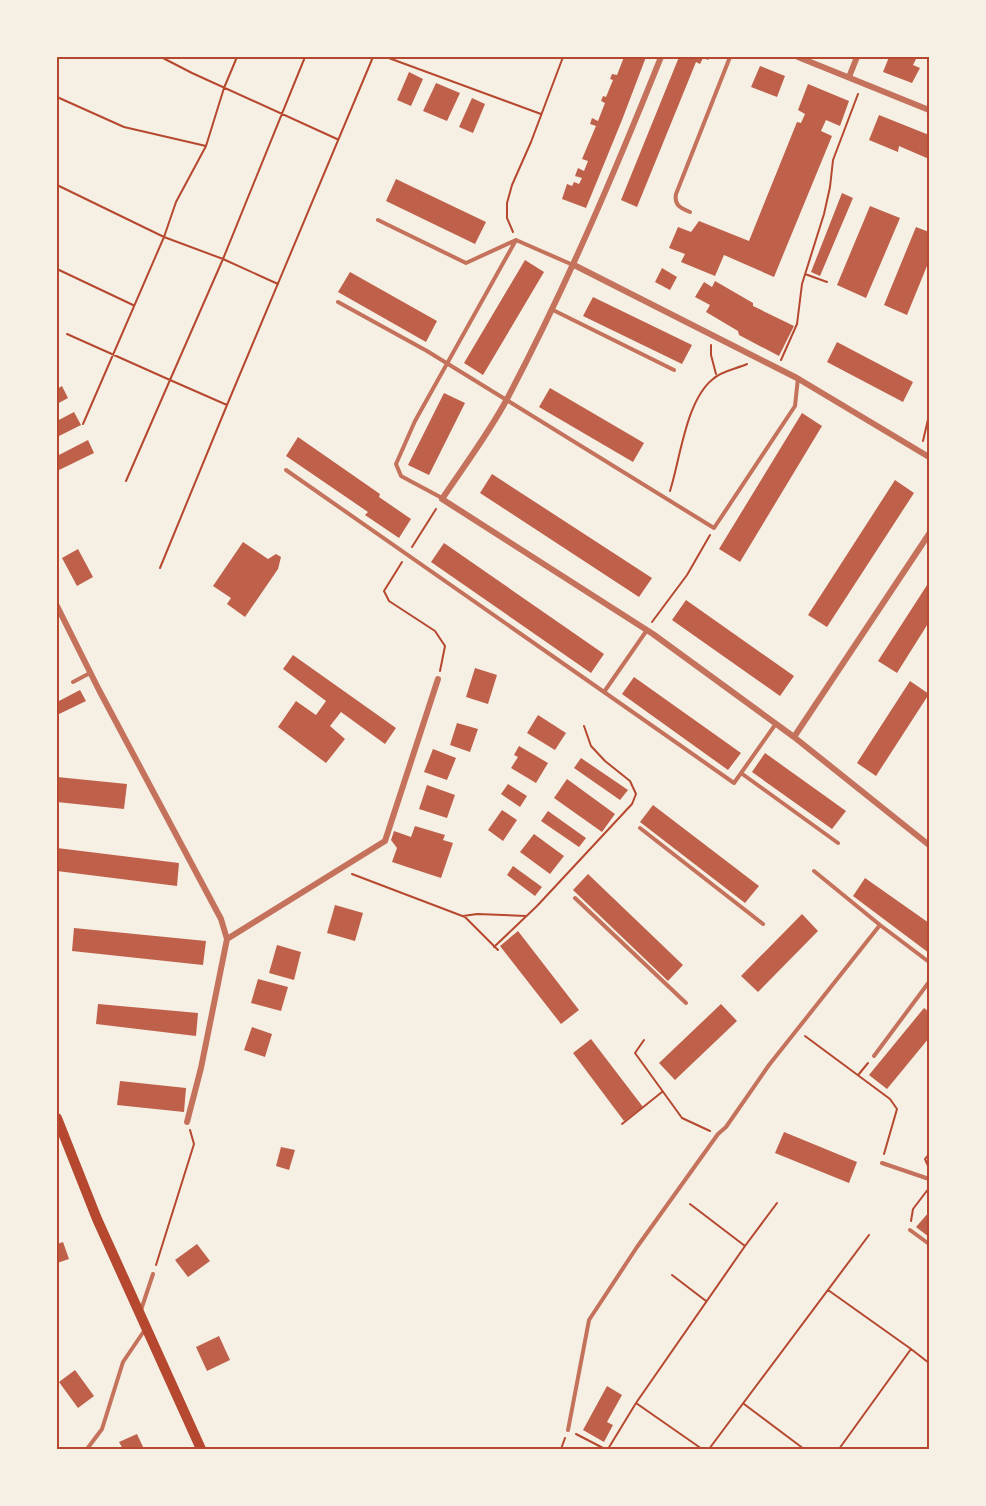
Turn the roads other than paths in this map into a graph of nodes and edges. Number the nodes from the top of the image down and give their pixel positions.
1 (661, 57) edge
2 (730, 57) edge
3 (798, 57) edge
4 (857, 57) edge
5 (849, 77) junction
6 (929, 110) edge
7 (690, 212) dead end
8 (378, 220) dead end
9 (516, 240) junction
10 (574, 265) junction
11 (338, 302) dead end
12 (552, 309) junction
13 (447, 363) junction
14 (674, 370) dead end
15 (797, 378) junction
16 (506, 401) junction
17 (929, 457) edge
18 (286, 470) dead end
19 (442, 499) junction
20 (929, 534) edge
21 (57, 606) edge
22 (647, 630) junction
23 (91, 673) junction
24 (438, 679) road end
25 (73, 682) dead end
26 (604, 692) junction
27 (775, 724) junction
28 (794, 737) junction
29 (741, 773) junction
30 (640, 828) dead end
31 (838, 843) dead end
32 (929, 845) edge
33 (814, 871) dead end
34 (575, 898) dead end
35 (763, 924) dead end
36 (880, 925) junction
37 (227, 939) junction
38 (929, 962) edge
39 (929, 982) edge
40 (686, 1003) dead end
41 (874, 1056) road end
42 (57, 1118) edge
43 (187, 1122) road end
44 (882, 1163) road end
45 (929, 1179) edge
46 (910, 1230) road end
47 (929, 1244) edge
48 (153, 1274) road end
49 (140, 1314) junction
50 (146, 1328) junction
51 (568, 1430) road end
52 (87, 1449) edge
53 (201, 1449) edge

1 - 10 street
2 - 7 lane
3 - 5 street
4 - 5 street
5 - 6 street
8 - 9 lane
9 - 10 lane
9 - 13 lane
10 - 12 street
10 - 15 street
11 - 13 lane
12 - 14 lane
12 - 16 street
13 - 16 lane
13 - 19 lane
15 - 16 lane
15 - 17 street
16 - 19 street
18 - 26 lane
19 - 22 street
20 - 28 street
21 - 23 street
22 - 26 lane
22 - 27 street
23 - 25 lane
23 - 37 street
24 - 37 street
26 - 29 lane
27 - 28 street
27 - 29 lane
28 - 32 street
29 - 31 lane
30 - 35 lane
33 - 36 lane
34 - 40 lane
36 - 38 lane
36 - 51 lane
37 - 43 street
39 - 41 lane
42 - 49 main road
44 - 45 lane
46 - 47 lane
48 - 49 lane
49 - 50 main road
50 - 52 lane
50 - 53 main road

